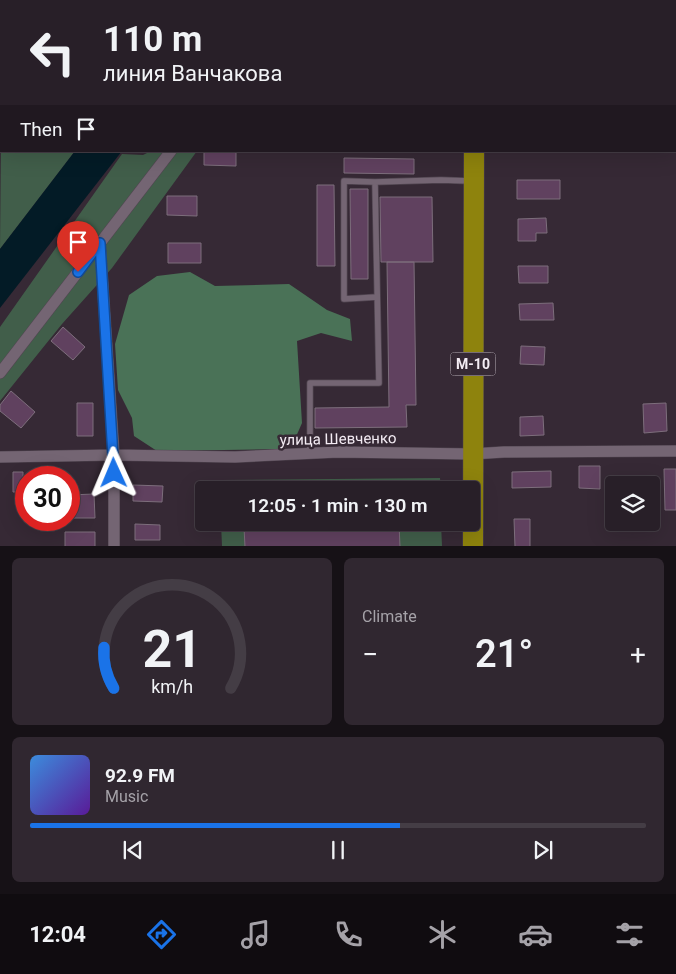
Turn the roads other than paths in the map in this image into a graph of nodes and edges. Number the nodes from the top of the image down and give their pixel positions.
1 (169, 152) edge
2 (474, 152) edge
3 (474, 181) junction
4 (375, 182) junction
5 (100, 243) junction
6 (377, 298) junction
7 (0, 373) edge
8 (676, 451) edge
9 (310, 454) junction
10 (472, 454) junction
11 (114, 455) junction
12 (0, 457) edge
13 (114, 546) edge
14 (472, 546) edge

1 - 5 street
2 - 3 highway, М-10
3 - 4 lane
3 - 10 highway, М-10
4 - 6 lane
4 - 6 lane
5 - 7 street
5 - 11 street
6 - 9 lane
8 - 10 street, улица Шевченко
9 - 10 street, улица Шевченко
9 - 11 street, улица Шевченко
10 - 14 highway, М-10
11 - 12 street, улица Шевченко
11 - 13 street

